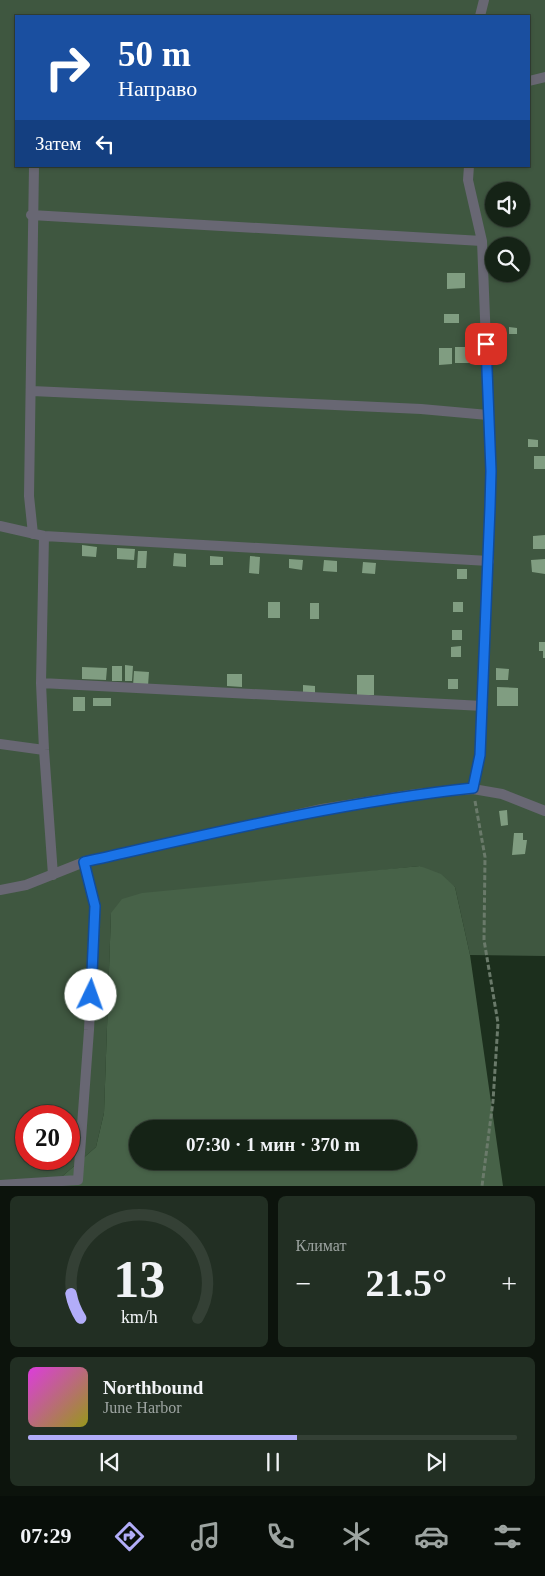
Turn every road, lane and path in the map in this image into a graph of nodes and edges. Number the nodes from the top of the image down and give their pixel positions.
1 (484, 0) edge
2 (480, 15) edge
3 (545, 76) edge
4 (530, 81) edge
5 (34, 167) edge
6 (469, 167) edge
7 (31, 215) junction
8 (482, 241) junction
9 (32, 391) junction
10 (488, 415) junction
11 (0, 526) edge
12 (33, 534) junction
13 (44, 536) junction
14 (489, 562) junction
15 (42, 683) junction
16 (483, 706) junction
17 (0, 744) edge
18 (44, 750) junction
19 (473, 788) junction
20 (545, 811) edge
21 (84, 862) junction
22 (53, 875) junction
23 (0, 890) edge
24 (0, 1186) edge
25 (482, 1186) edge

1 - 2 lane
3 - 4 lane
5 - 7 lane
6 - 8 lane
7 - 8 lane
7 - 9 lane
8 - 10 lane
9 - 10 lane
9 - 12 lane
10 - 14 lane
11 - 12 lane
12 - 13 lane
13 - 14 lane
13 - 15 lane
14 - 16 lane
15 - 16 lane
15 - 18 lane
16 - 19 lane
17 - 18 lane
18 - 22 lane
19 - 20 lane
19 - 21 lane
19 - 25 path
21 - 22 lane
21 - 24 lane
22 - 23 lane

